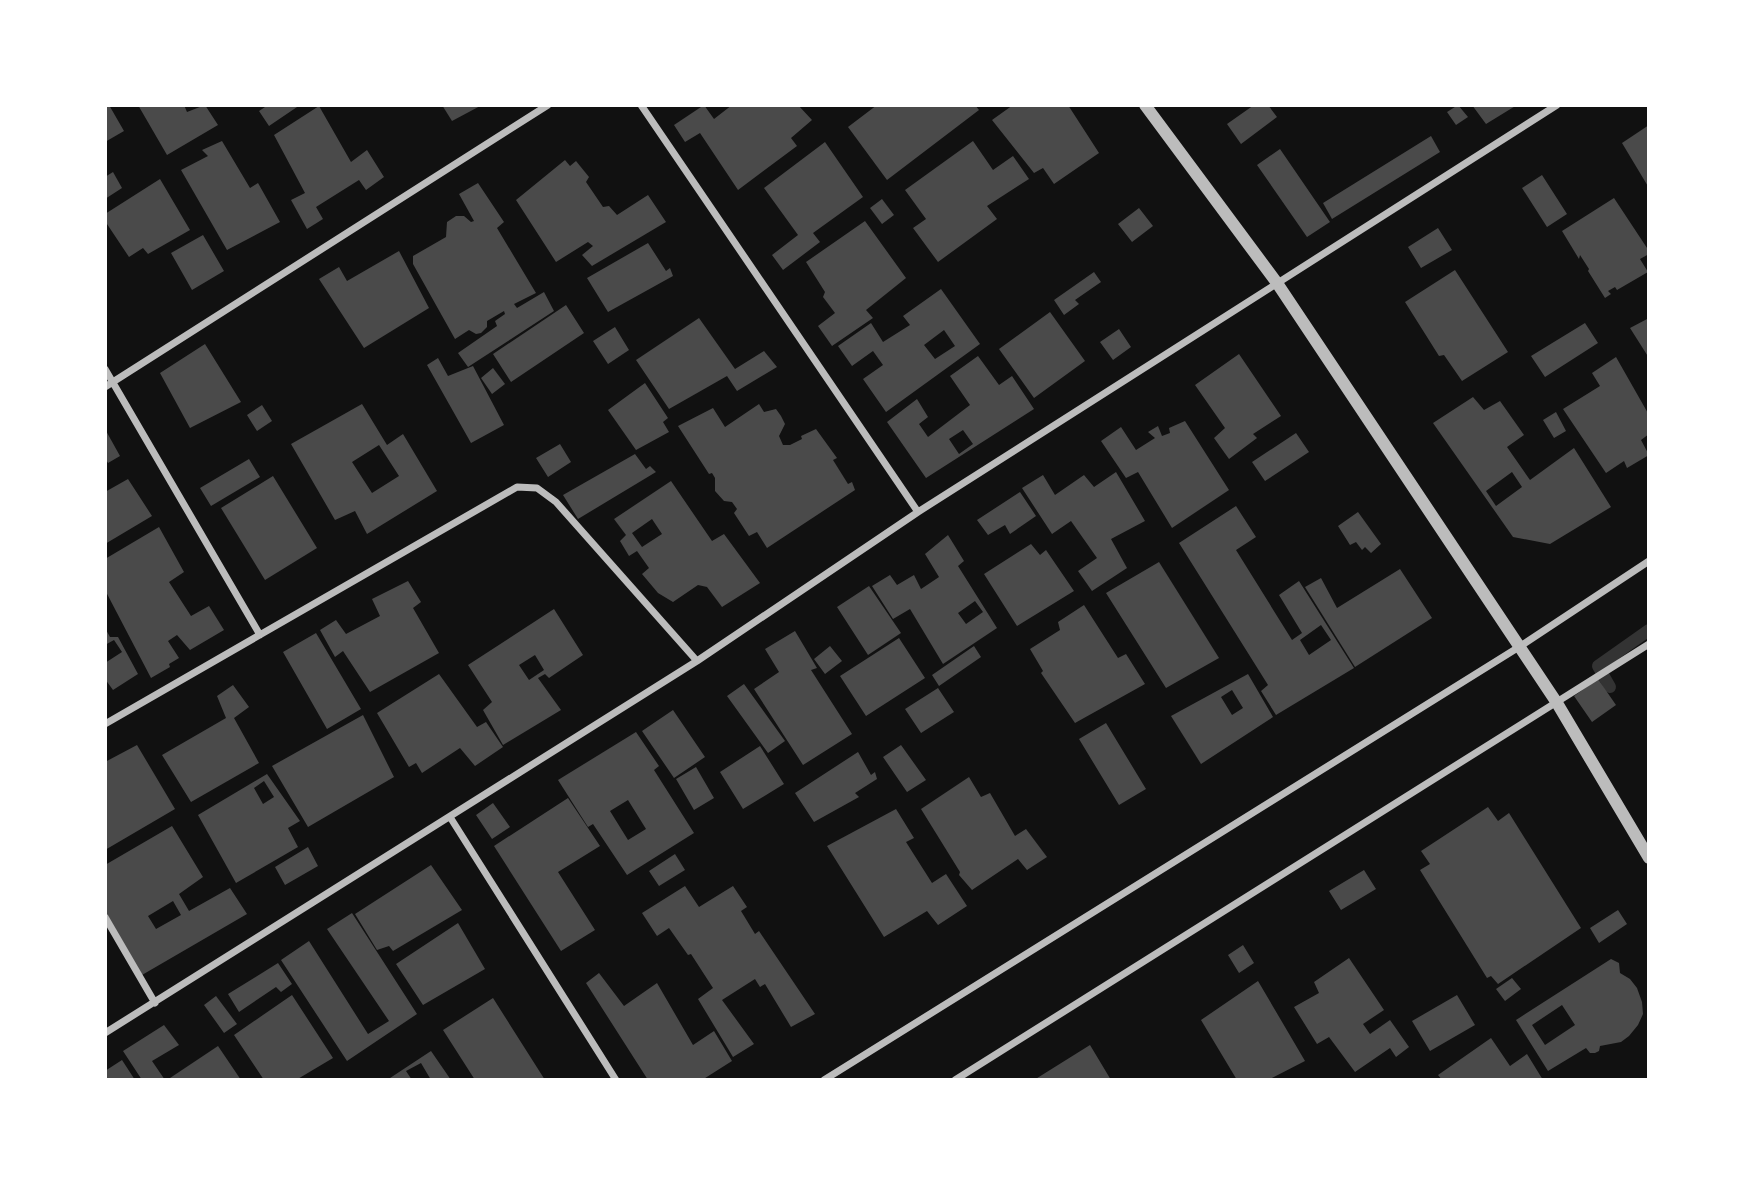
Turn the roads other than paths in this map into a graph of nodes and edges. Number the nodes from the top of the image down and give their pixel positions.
1 (548, 105) edge
2 (640, 105) edge
3 (1145, 105) edge
4 (1557, 105) edge
5 (1277, 283) junction
6 (105, 369) edge
7 (113, 382) junction
8 (105, 387) edge
9 (918, 512) junction
10 (1649, 561) edge
11 (260, 635) junction
12 (1649, 644) edge
13 (1519, 647) junction
14 (697, 662) junction
15 (1557, 703) junction
16 (105, 724) edge
17 (450, 817) junction
18 (1649, 858) edge
19 (105, 917) edge
20 (155, 1003) junction
21 (105, 1033) edge
22 (616, 1080) edge
23 (824, 1080) edge
24 (955, 1080) edge

1 - 7 street
2 - 9 street
3 - 5 street
4 - 5 street
5 - 9 street
5 - 13 street
6 - 7 street
7 - 8 street
7 - 11 street
9 - 14 street
10 - 13 street
11 - 14 street
11 - 16 street
12 - 15 street
13 - 15 street
13 - 23 street
14 - 17 street
15 - 18 street
15 - 24 street
17 - 20 street
17 - 22 street
19 - 20 street
20 - 21 street

